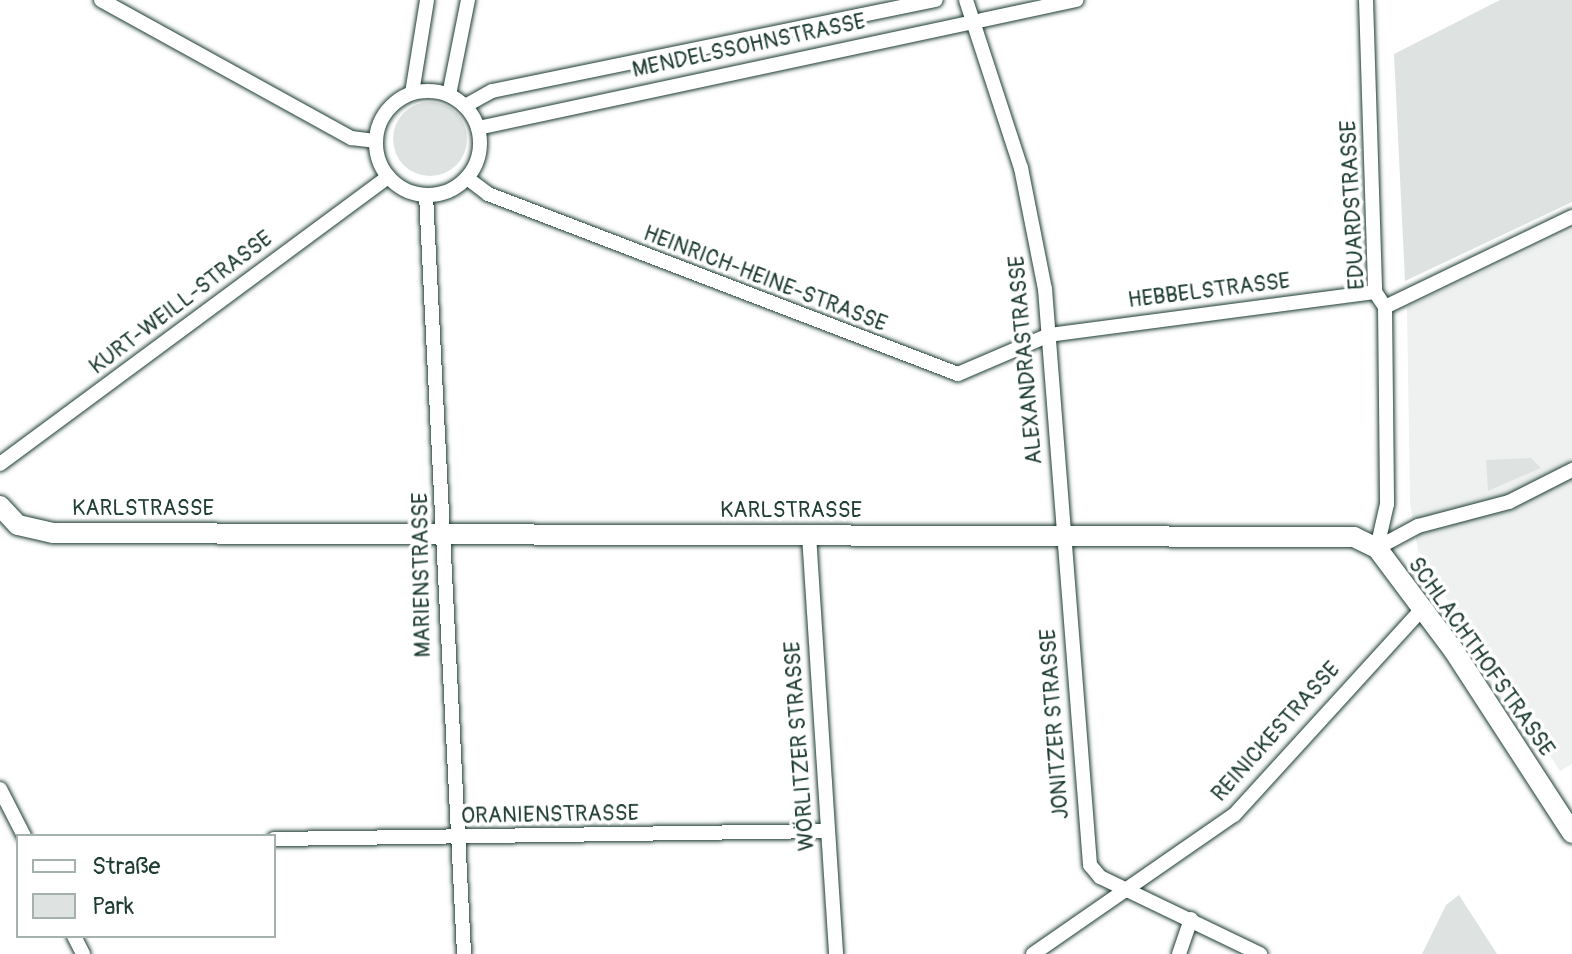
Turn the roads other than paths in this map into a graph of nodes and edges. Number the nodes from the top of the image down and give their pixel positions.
1 (101, 0) edge
2 (427, 0) edge
3 (468, 0) edge
4 (936, 0) edge
5 (966, 0) edge
6 (1076, 0) edge
7 (1366, 0) edge
8 (977, 21) junction
9 (412, 93) junction
10 (449, 95) junction
11 (465, 106) junction
12 (478, 128) junction
13 (375, 141) junction
14 (388, 177) junction
15 (467, 178) junction
16 (426, 195) junction
17 (1572, 217) edge
18 (1375, 292) junction
19 (1385, 307) junction
20 (1049, 335) junction
21 (2, 459) edge
22 (1572, 470) edge
23 (0, 506) edge
24 (443, 535) junction
25 (809, 535) junction
26 (1063, 535) junction
27 (1377, 548) junction
28 (1422, 609) junction
29 (0, 789) edge
30 (827, 831) junction
31 (1572, 833) edge
32 (23, 834) edge
33 (276, 839) edge
34 (456, 839) junction
35 (1125, 889) junction
36 (1191, 919) junction
37 (464, 954) edge
38 (836, 954) edge
39 (1033, 954) edge
40 (1179, 954) edge
41 (1260, 954) edge

1 - 13 street
2 - 9 street
3 - 10 street
4 - 11 street, MENDELSSOHNSTRASSE
5 - 8 street, ALEXANDRASTRASSE
6 - 8 street, MENDELSSOHNSTRASSE
7 - 18 street, EDUARDSTRASSE
8 - 12 street, MENDELSSOHNSTRASSE
8 - 20 street, ALEXANDRASTRASSE
9 - 10 street
9 - 13 street
10 - 11 street
11 - 12 street
12 - 15 street
13 - 14 street
14 - 16 street
14 - 21 street, KURT-WEILL-STRASSE
15 - 16 street
15 - 20 street, HEINRICH-HEINE-STRASSE
16 - 24 street, MARIENSTRASSE
17 - 19 street
18 - 19 street, EDUARDSTRASSE
18 - 20 street, HEBBELSTRASSE
19 - 27 street, EDUARDSTRASSE
20 - 26 street, ALEXANDRASTRASSE
22 - 27 street
23 - 24 main road, KARLSTRASSE
24 - 25 main road, KARLSTRASSE
24 - 34 street, MARIENSTRASSE
25 - 26 main road, KARLSTRASSE
25 - 30 street, WÖRLITZER STRASSE
26 - 27 main road, KARLSTRASSE
26 - 35 street, JONITZER STRASSE
27 - 28 main road, SCHLACHTHOFSTRASSE
28 - 31 main road, SCHLACHTHOFSTRASSE
28 - 35 street, REINICKESTRASSE
29 - 32 street
30 - 34 street, ORANIENSTRASSE
30 - 38 street, WÖRLITZER STRASSE
33 - 34 street, ORANIENSTRASSE
34 - 37 street, MARIENSTRASSE
35 - 36 street, JONITZER STRASSE
35 - 39 street, REINICKESTRASSE
36 - 40 street
36 - 41 street, JONITZER STRASSE

